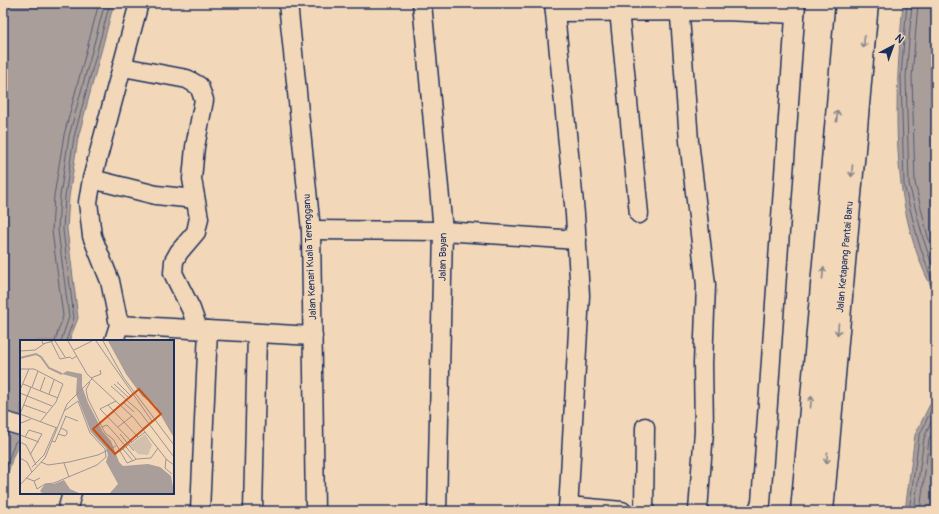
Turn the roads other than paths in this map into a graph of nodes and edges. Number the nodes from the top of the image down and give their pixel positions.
1 (139, 3) edge
2 (288, 3) edge
3 (422, 3) edge
4 (847, 3) edge
5 (867, 3) edge
6 (679, 7) edge
7 (726, 7) edge
8 (555, 8) edge
9 (773, 8) edge
10 (796, 8) edge
11 (619, 10) junction
12 (123, 67) junction
13 (92, 179) junction
14 (196, 199) junction
15 (639, 214) dead end
16 (311, 230) junction
17 (443, 231) junction
18 (577, 240) junction
19 (203, 330) junction
20 (117, 333) edge
21 (257, 333) junction
22 (313, 336) junction
23 (3, 421) edge
24 (20, 426) edge
25 (645, 427) dead end
26 (72, 494) edge
27 (568, 508) edge
28 (67, 511) edge
29 (200, 511) edge
30 (253, 511) edge
31 (315, 511) edge
32 (437, 511) edge
33 (622, 511) edge
34 (644, 511) edge
35 (698, 511) edge
36 (757, 511) edge
37 (802, 511) edge
38 (822, 511) edge

1 - 12 street
2 - 16 street, Jalan Kenari Kuala Terengganu
3 - 17 street, Jalan Bayan
37 -> 4 main road, Jalan Ketapang Pantai Baru
5 -> 38 main road, Jalan Ketapang Pantai Baru
6 - 7 street
6 - 11 street
6 - 35 street
7 - 9 street
8 - 11 street
8 - 18 street
9 - 10 street
10 - 36 street
11 - 15 street
12 - 13 street
12 - 14 street
13 - 14 street
13 - 20 street
14 - 19 street
16 - 17 street
16 - 22 street, Jalan Kenari Kuala Terengganu
17 - 18 street
17 - 32 street, Jalan Bayan
18 - 27 street
19 - 20 street
19 - 21 street
19 - 29 street
21 - 22 street
21 - 30 street
22 - 31 street, Jalan Kenari Kuala Terengganu
23 - 24 street
25 - 34 street
26 - 28 street
27 - 33 street

